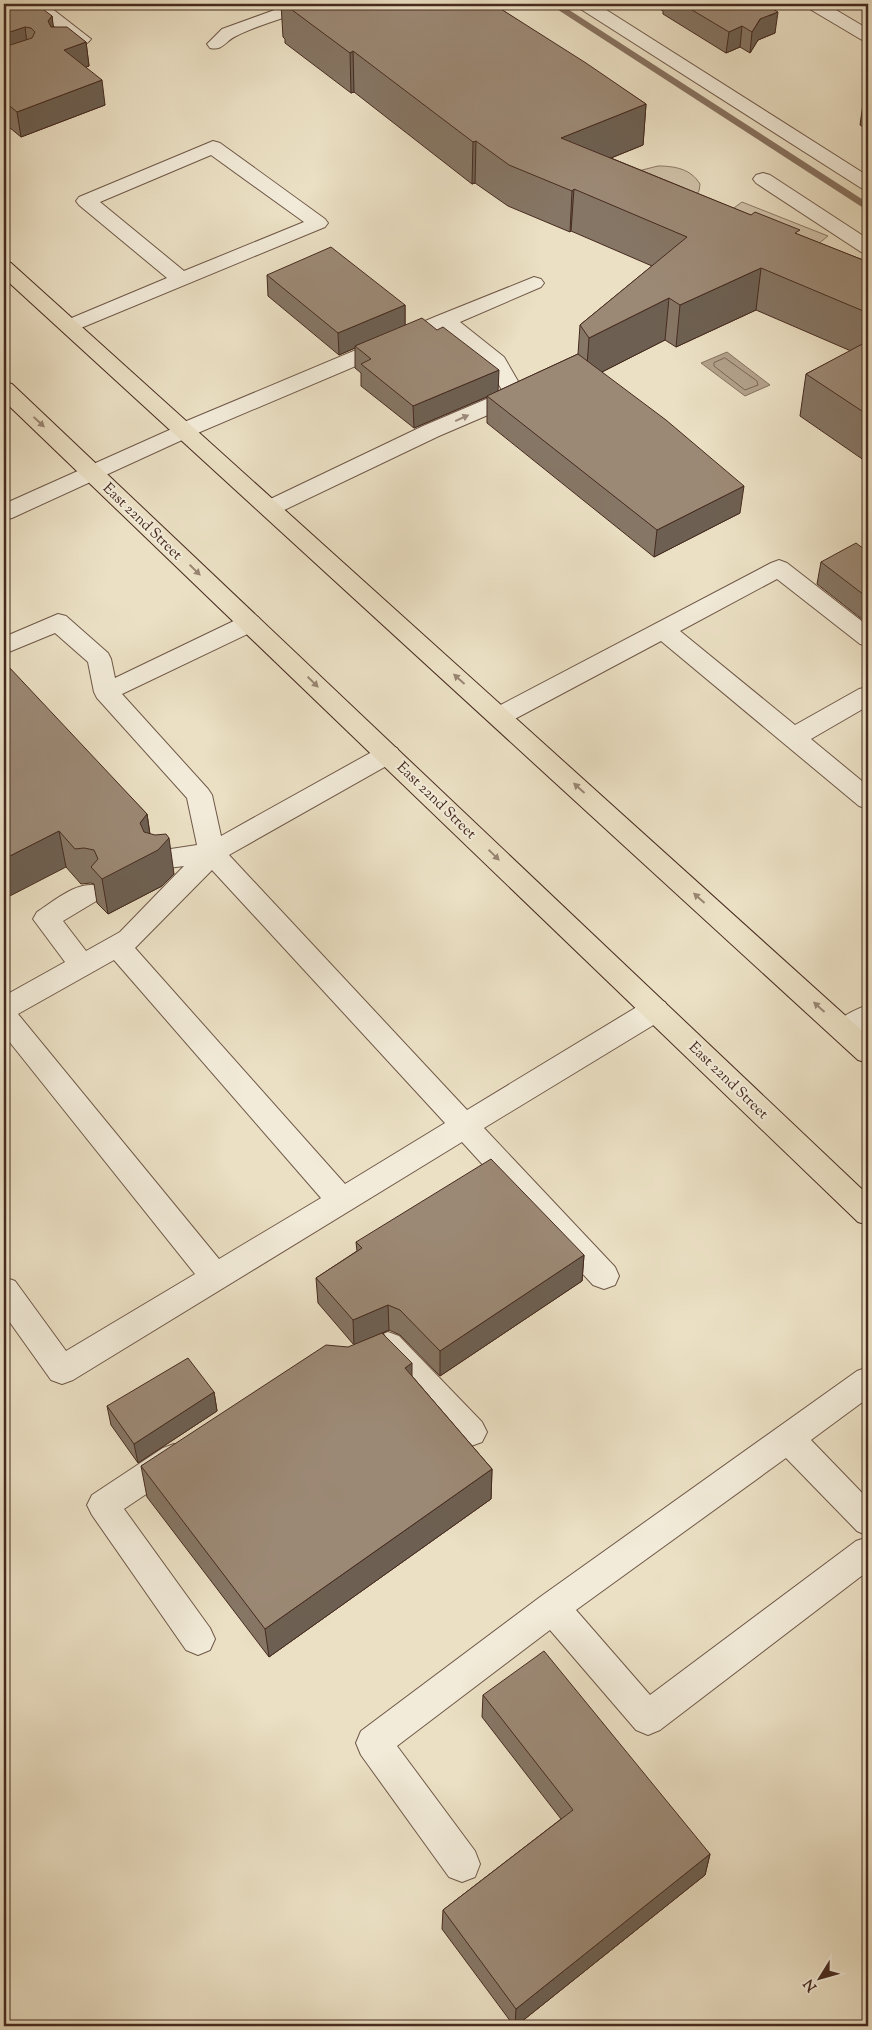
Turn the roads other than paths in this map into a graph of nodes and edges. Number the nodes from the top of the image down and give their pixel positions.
1 (36, 4) edge
2 (307, 4) edge
3 (585, 4) edge
4 (814, 4) edge
5 (18, 12) edge
6 (868, 36) edge
7 (216, 44) dead end
8 (62, 46) edge
9 (763, 179) dead end
10 (868, 184) edge
11 (868, 248) edge
12 (4, 268) edge
13 (181, 279) junction
14 (534, 283) dead end
15 (444, 320) junction
16 (69, 326) junction
17 (4, 389) edge
18 (185, 430) junction
19 (93, 472) junction
20 (270, 508) junction
21 (4, 513) edge
22 (250, 623) junction
23 (664, 630) junction
24 (868, 638) edge
25 (4, 646) edge
26 (106, 692) junction
27 (868, 694) edge
28 (500, 716) junction
29 (794, 737) junction
30 (388, 754) junction
31 (868, 800) edge
32 (212, 853) junction
33 (160, 859) edge
34 (89, 893) dead end
35 (118, 946) junction
36 (82, 965) junction
37 (4, 1009) edge
38 (655, 1010) junction
39 (4, 1016) edge
40 (868, 1016) edge
41 (845, 1030) junction
42 (868, 1052) edge
43 (464, 1126) junction
44 (342, 1201) junction
45 (868, 1213) edge
46 (604, 1276) dead end
47 (216, 1277) junction
48 (4, 1290) edge
49 (357, 1360) edge
50 (868, 1381) edge
51 (471, 1432) dead end
52 (789, 1439) junction
53 (201, 1441) edge
54 (868, 1521) edge
55 (868, 1552) edge
56 (552, 1608) junction
57 (198, 1639) dead end
58 (462, 1864) dead end

1 - 5 street
1 - 8 street
2 - 7 street
3 - 10 street
4 - 6 street
9 - 11 street
12 - 16 main road
13 - 13 street
13 - 16 street
14 - 15 street
15 - 18 street
20 -> 15 street
16 - 18 main road
17 -> 19 main road, East 22nd Street
18 - 19 street
18 - 20 main road
19 - 21 street
19 -> 22 main road, East 22nd Street
28 -> 20 main road
22 - 26 street
22 -> 30 main road, East 22nd Street
23 - 24 street
23 - 28 street
23 - 29 street
25 - 26 street
26 - 32 street
27 - 29 street
41 -> 28 main road
29 - 31 street
30 - 32 street
30 -> 38 main road, East 22nd Street
32 - 33 street
32 - 35 street
32 - 43 street
34 - 36 street
35 - 36 street
35 - 44 street
36 - 37 street
38 - 43 street
38 - 45 main road, East 22nd Street
39 - 47 street
40 - 41 street
41 - 42 main road
43 - 44 street
43 - 46 street
44 - 47 street
47 - 48 street
49 - 51 street
50 - 52 street
52 - 54 street
52 - 56 street
53 - 57 street
55 - 56 street
56 - 58 street

